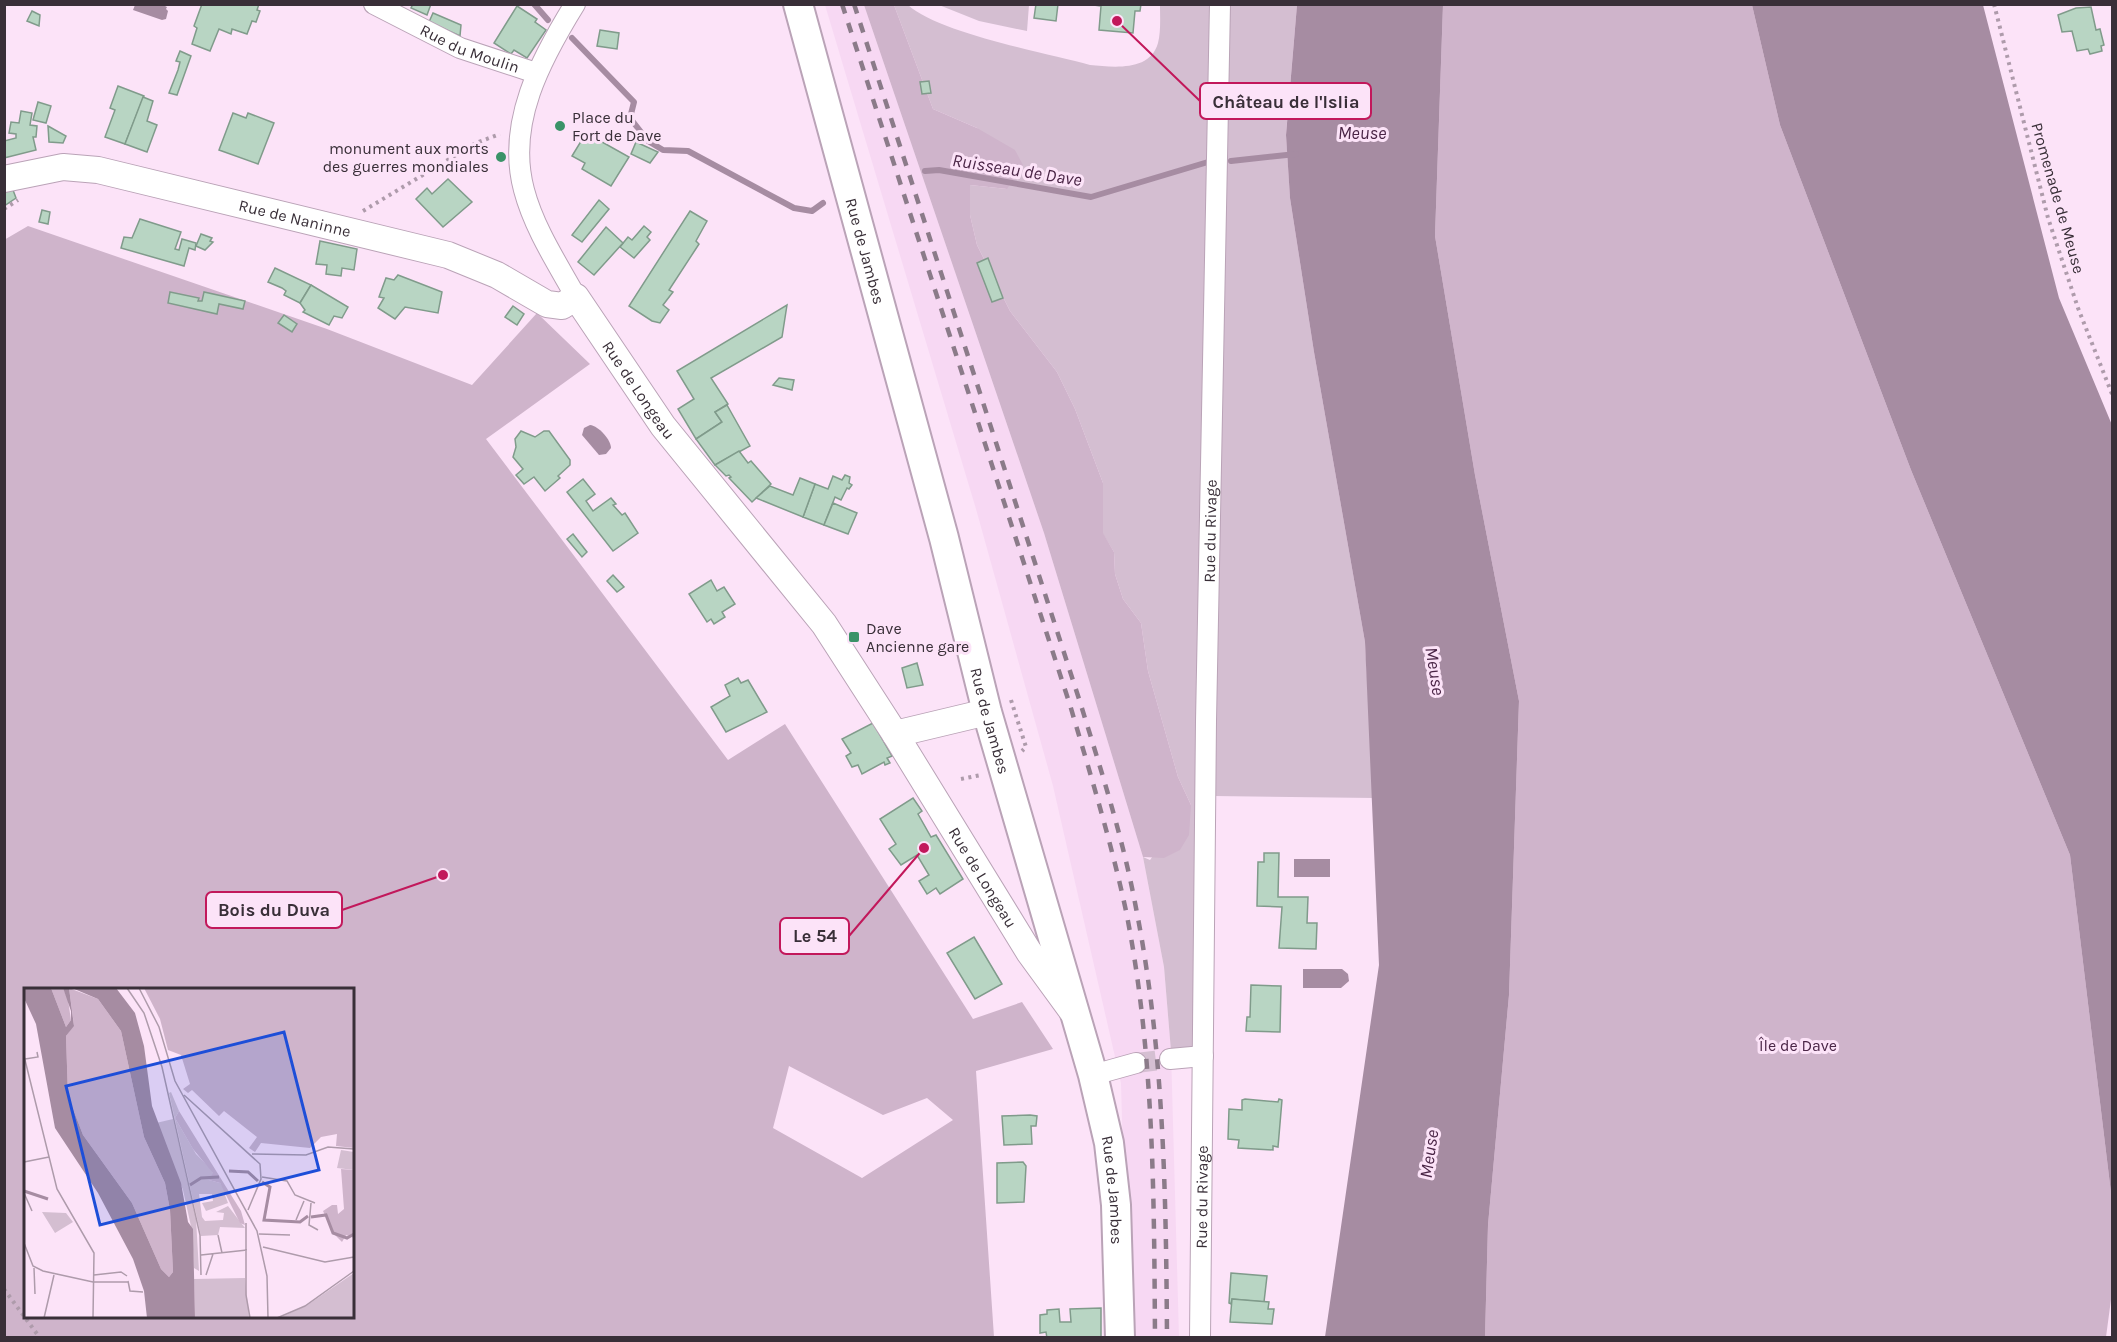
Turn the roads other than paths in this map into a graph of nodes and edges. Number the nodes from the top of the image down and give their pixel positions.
1 (374, 4) edge
2 (575, 4) edge
3 (798, 4) edge
4 (1220, 4) edge
5 (536, 74) junction
6 (4, 179) edge
7 (576, 297) junction
8 (987, 712) junction
9 (895, 734) junction
10 (1078, 1018) junction
11 (1203, 1056) junction
12 (1170, 1059) tunnel mouth
13 (1136, 1063) tunnel mouth
14 (1093, 1075) junction
15 (1120, 1338) edge
16 (1200, 1338) edge

1 - 5 street, Rue du Moulin
2 - 5 street, Rue de Longeau
3 - 8 main road, Rue de Jambes
4 - 11 street, Rue du Rivage
5 - 7 street, Rue de Longeau
6 - 7 street, Rue de Naninne
7 - 9 street, Rue de Longeau
8 - 9 street
8 - 10 main road, Rue de Jambes
9 - 10 street, Rue de Longeau
10 - 14 main road, Rue de Jambes
11 - 12 street
11 - 16 street, Rue du Rivage
13 - 14 street
14 - 15 main road, Rue de Jambes

